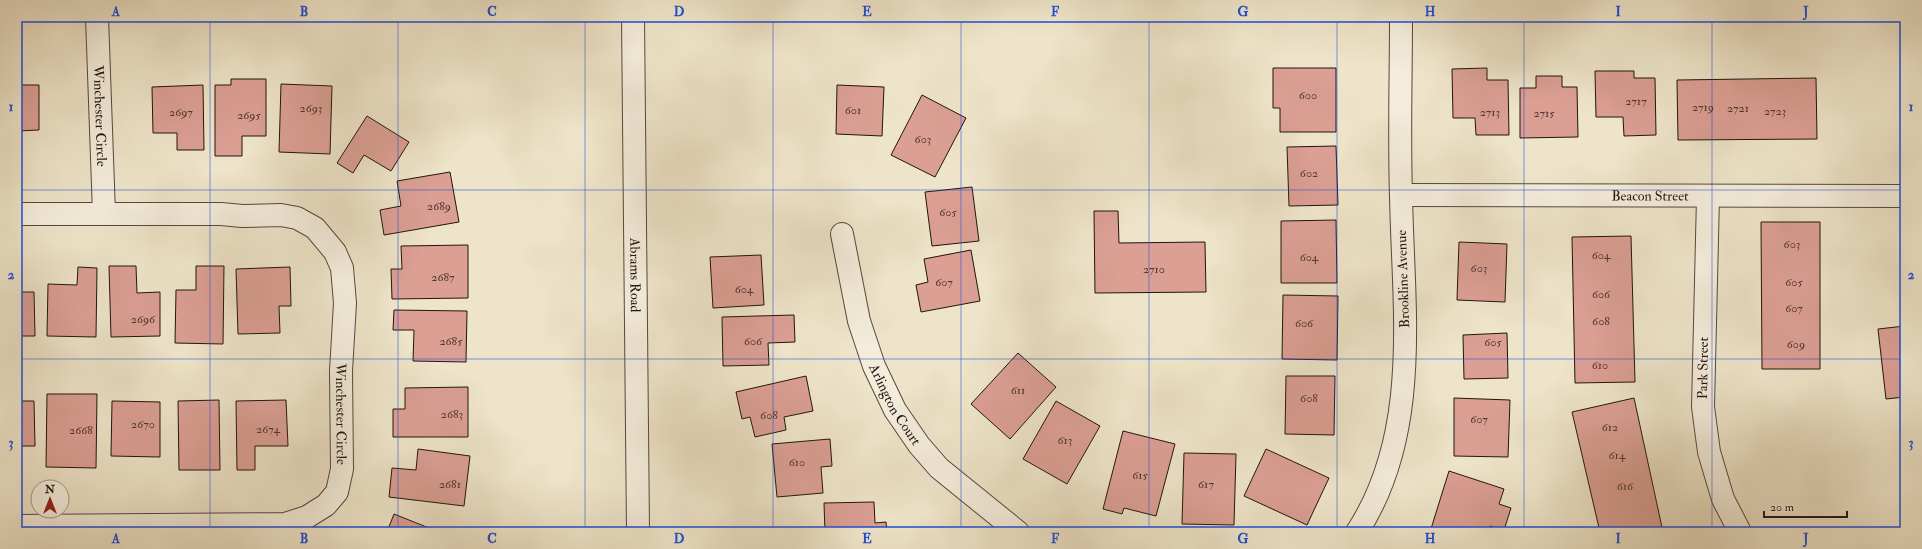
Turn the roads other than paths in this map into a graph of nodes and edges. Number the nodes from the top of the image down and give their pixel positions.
1 (97, 17) edge
2 (633, 17) edge
3 (1401, 17) edge
4 (1401, 195) junction
5 (1903, 196) edge
6 (1708, 197) junction
7 (17, 214) edge
8 (104, 214) junction
9 (842, 234) dead end
10 (17, 526) edge
11 (638, 532) edge
12 (1018, 532) edge
13 (1357, 532) edge
14 (1740, 532) edge

1 - 8 street, Winchester Circle
2 - 11 street, Abrams Road
3 - 4 street, Brookline Avenue
4 - 6 street, Beacon Street
4 - 13 street, Brookline Avenue
5 - 6 street, Beacon Street
6 - 14 street, Park Street
7 - 8 street, Winchester Circle
8 - 10 street, Winchester Circle
9 - 12 street, Arlington Court

